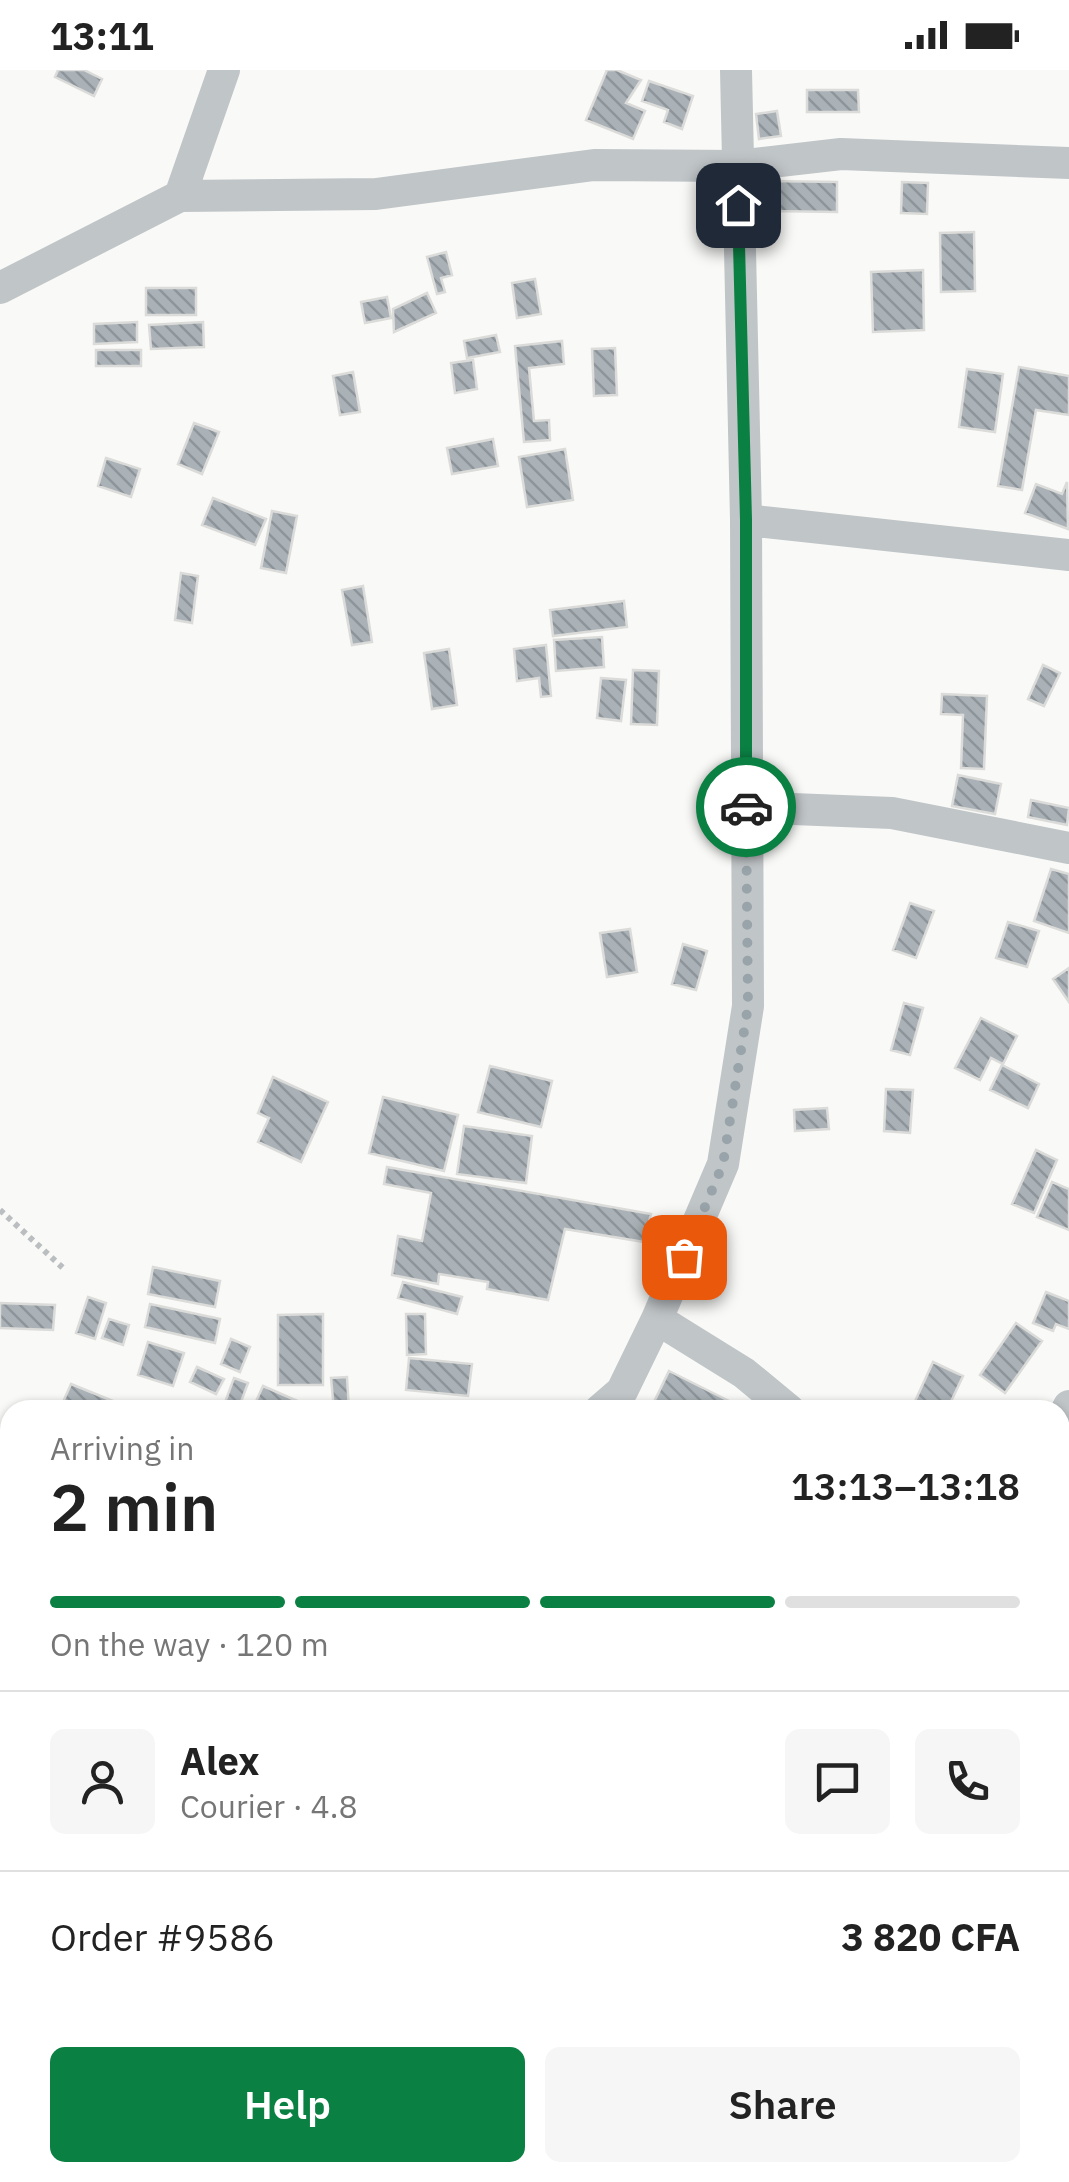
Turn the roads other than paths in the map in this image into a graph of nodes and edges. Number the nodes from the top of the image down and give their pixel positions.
1 (224, 70) edge
2 (736, 70) edge
3 (1069, 164) edge
4 (737, 166) junction
5 (180, 196) junction
6 (0, 288) edge
7 (746, 520) junction
8 (1069, 555) edge
9 (746, 807) junction
10 (1069, 848) edge
11 (657, 1318) junction
12 (611, 1400) edge
13 (778, 1400) edge

1 - 5 street
2 - 4 street
3 - 4 street
4 - 5 street
4 - 7 street
5 - 6 street
7 - 8 street
7 - 9 street
9 - 10 street
9 - 11 street
11 - 12 street
11 - 13 street

